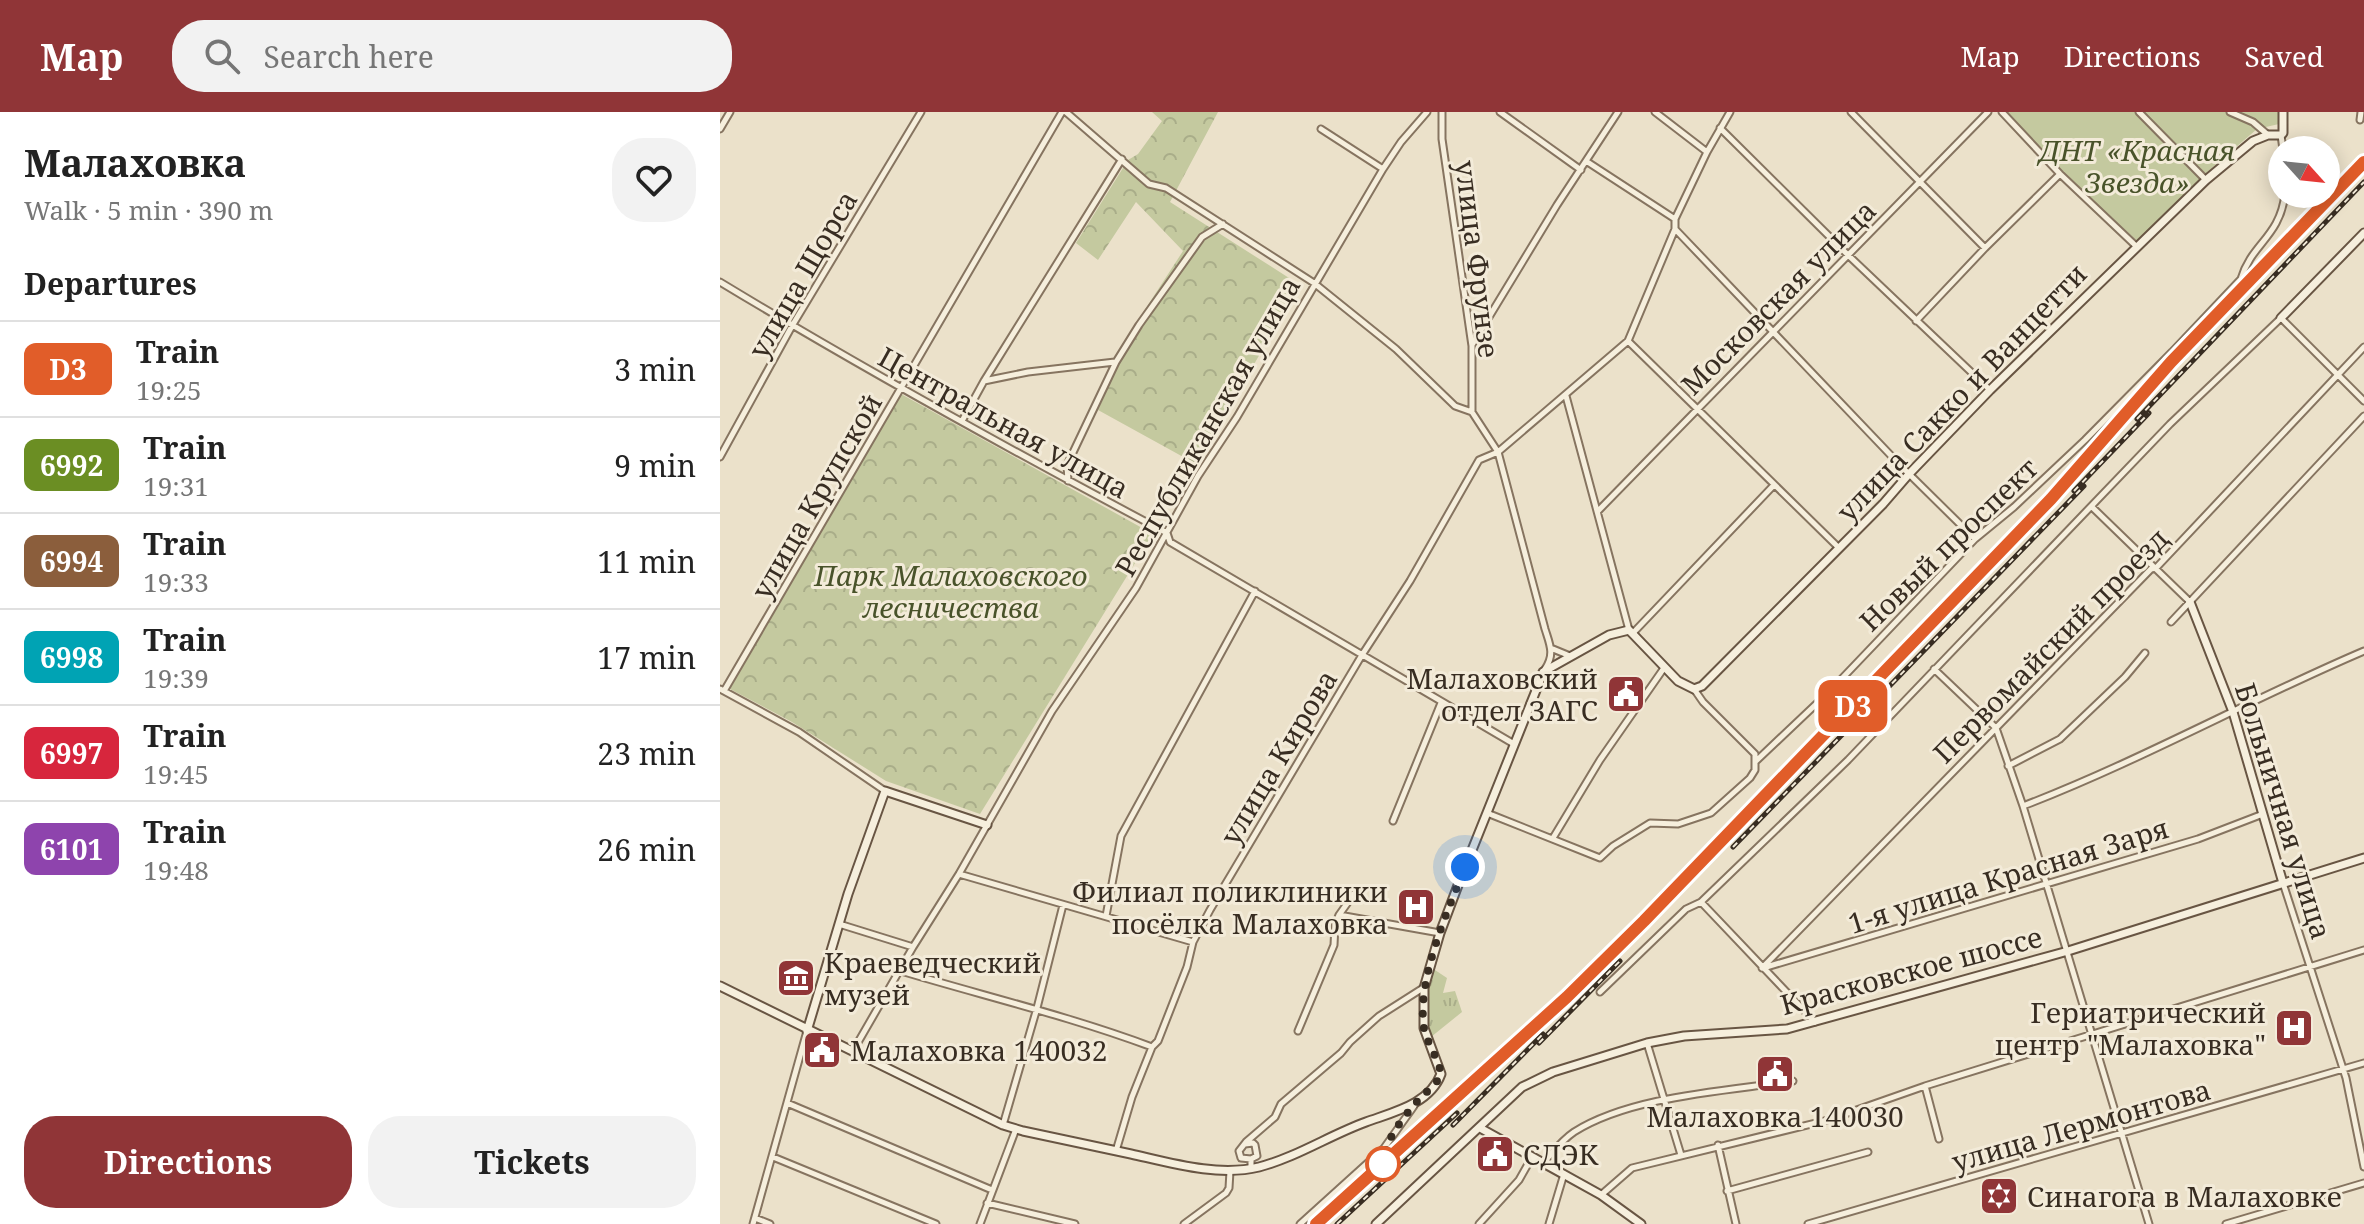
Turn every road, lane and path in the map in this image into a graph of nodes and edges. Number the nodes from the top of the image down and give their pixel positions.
1 (730, 112) edge
2 (921, 112) edge
3 (1064, 112) edge
4 (1427, 112) edge
5 (1442, 112) edge
6 (1500, 112) edge
7 (1618, 112) edge
8 (1655, 112) edge
9 (1730, 112) edge
10 (1851, 112) edge
11 (1988, 112) edge
12 (2002, 112) edge
13 (2139, 112) edge
14 (2230, 112) edge
15 (2283, 112) edge
16 (2361, 112) edge
17 (2360, 120) dead end
18 (1720, 128) junction
19 (720, 129) edge
20 (1321, 129) dead end
21 (2268, 135) junction
22 (2281, 135) joint
23 (1707, 152) junction
24 (1122, 159) junction
25 (1586, 161) junction
26 (1383, 169) junction
27 (1581, 170) junction
28 (2060, 174) junction
29 (2206, 180) junction
30 (1920, 182) junction
31 (2283, 208) edge
32 (1675, 219) junction
33 (1223, 224) junction
34 (1675, 229) junction
35 (2364, 233) edge
36 (2136, 246) junction
37 (1985, 248) junction
38 (1849, 256) junction
39 (720, 282) edge
40 (1314, 283) junction
41 (2281, 318) junction
42 (1916, 321) junction
43 (792, 326) junction
44 (1772, 332) junction
45 (1628, 341) junction
46 (1472, 346) junction
47 (2364, 347) edge
48 (1116, 362) junction
49 (2339, 375) junction
50 (984, 381) junction
51 (901, 389) junction
52 (1990, 390) junction
53 (1566, 396) junction
54 (2364, 401) edge
55 (1697, 408) junction
56 (1472, 412) junction
57 (2364, 416) edge
58 (961, 421) junction
59 (1498, 452) junction
60 (720, 457) edge
61 (1909, 474) junction
62 (1068, 482) junction
63 (1774, 485) junction
64 (2092, 507) junction
65 (1598, 511) junction
66 (1167, 533) junction
67 (1975, 539) junction
68 (1839, 548) junction
69 (2156, 568) junction
70 (1255, 591) junction
71 (2190, 602) junction
72 (2171, 622) dead end
73 (1631, 632) junction
74 (1553, 649) junction
75 (2364, 651) edge
76 (2145, 653) dead end
77 (1362, 655) junction
78 (1571, 656) junction
79 (1664, 668) junction
80 (1934, 669) junction
81 (1543, 672) junction
82 (1694, 689) junction
83 (722, 690) edge
84 (1441, 703) junction
85 (2233, 712) junction
86 (1996, 728) junction
87 (1514, 744) junction
88 (1755, 762) junction
89 (2008, 766) junction
90 (885, 791) junction
91 (2023, 806) junction
92 (1486, 812) junction
93 (2263, 814) junction
94 (1393, 821) dead end
95 (987, 825) junction
96 (1553, 838) junction
97 (2364, 858) edge
98 (959, 874) junction
99 (2283, 883) junction
100 (2047, 884) junction
101 (1356, 891) dead end
102 (1701, 902) junction
103 (1063, 905) junction
104 (1339, 915) junction
105 (1106, 916) junction
106 (839, 924) junction
107 (1440, 933) junction
108 (1193, 942) junction
109 (913, 947) junction
110 (2364, 950) edge
111 (2068, 951) junction
112 (2309, 967) junction
113 (1762, 968) junction
114 (901, 971) junction
115 (720, 986) edge
116 (1424, 988) junction
117 (1600, 992) dead end
118 (1037, 1008) junction
119 (1815, 1022) junction
120 (807, 1031) junction
121 (1298, 1031) dead end
122 (2091, 1033) junction
123 (1647, 1043) junction
124 (1152, 1047) junction
125 (853, 1051) junction
126 (2364, 1063) edge
127 (2343, 1070) junction
128 (1793, 1081) dead end
129 (1925, 1086) junction
130 (1664, 1100) junction
131 (1416, 1101) junction
132 (787, 1103) junction
133 (1003, 1125) junction
134 (1480, 1128) junction
135 (1016, 1129) junction
136 (2120, 1134) junction
137 (1939, 1139) dead end
138 (1244, 1144) junction
139 (1718, 1145) junction
140 (1116, 1151) junction
141 (1868, 1152) dead end
142 (1681, 1155) junction
143 (773, 1157) junction
144 (1532, 1157) junction
145 (1251, 1159) junction
146 (1543, 1163) junction
147 (2364, 1167) edge
148 (1251, 1168) junction
149 (1230, 1169) junction
150 (1564, 1173) junction
151 (2364, 1183) edge
152 (992, 1190) junction
153 (1727, 1191) junction
154 (1601, 1195) junction
155 (987, 1203) junction
156 (754, 1221) edge
157 (770, 1224) edge
158 (936, 1224) edge
159 (980, 1224) edge
160 (1075, 1224) edge
161 (1184, 1224) edge
162 (1300, 1224) edge
163 (1376, 1224) edge
164 (1479, 1224) edge
165 (1549, 1224) edge
166 (1641, 1224) edge
167 (1736, 1224) edge
168 (1808, 1224) edge
169 (2149, 1224) edge
170 (2226, 1224) edge

1 - 19 street
2 - 43 street, улица Щорса
3 - 24 street
3 - 51 street, улица Крупской
4 - 26 street, Республиканская улица
5 - 46 street, улица Фрунзе
6 - 27 street
7 - 25 street
8 - 23 street
9 - 18 street
10 - 30 street
11 - 30 street, Московская улица
12 - 28 street
13 - 29 street
14 - 21 street
15 - 22 main road
16 - 17 street
18 - 23 street
18 - 38 street
20 - 26 street
21 - 22 main road
21 - 29 main road, улица Сакко и Ванцетти
23 - 32 street
24 - 33 street
24 - 50 street
25 - 27 street
25 - 32 street
26 - 40 street, Республиканская улица
27 - 46 street
28 - 36 street
28 - 37 street
29 - 36 main road, улица Сакко и Ванцетти
30 - 37 street
30 - 38 street, Московская улица
31 - 67 street, Новый проспект
32 - 34 street
33 - 40 street
33 - 48 street
34 - 44 street
34 - 45 street
35 - 41 main road
36 - 52 main road, улица Сакко и Ванцетти
37 - 42 street
38 - 42 street
38 - 44 street, Московская улица
39 - 43 street, Центральная улица
40 - 56 street
40 - 66 street, Республиканская улица
41 - 49 street
41 - 64 street
42 - 52 street
43 - 51 street, Центральная улица
43 - 60 street, улица Щорса
44 - 55 street, Московская улица
44 - 61 street
45 - 53 street, улица Кирова
45 - 55 street
46 - 56 street, улица Фрунзе
47 - 49 street, Первомайский проезд
48 - 50 street
48 - 62 street
49 - 54 street
49 - 69 street, Первомайский проезд
50 - 58 street
51 - 58 street, Центральная улица
51 - 83 street, улица Крупской
52 - 61 main road, улица Сакко и Ванцетти
53 - 59 street, улица Кирова
53 - 65 street
55 - 63 street
55 - 65 street, Московская улица
56 - 59 street
57 - 71 street
58 - 62 street, Центральная улица
59 - 74 street
59 - 77 street, улица Кирова
61 - 67 street
61 - 68 main road, улица Сакко и Ванцетти
62 - 66 street, Центральная улица
63 - 68 street
63 - 73 street
64 - 69 street, Больничная улица
64 - 80 street
65 - 73 street
66 - 70 street, Центральная улица
66 - 95 street, Республиканская улица
67 - 88 street, Новый проспект
68 - 82 main road, улица Сакко и Ванцетти
69 - 71 street, Больничная улица
69 - 86 street, Первомайский проезд
70 - 77 street, Центральная улица
70 - 105 street
71 - 72 street
71 - 85 main road, Больничная улица
73 - 78 main road
73 - 79 main road
74 - 78 street
74 - 81 street
75 - 85 street
76 - 89 street
77 - 84 street, Центральная улица
77 - 108 street, улица Кирова
78 - 81 main road
79 - 82 main road
79 - 96 street
80 - 86 street
80 - 102 street
81 - 87 main road
82 - 88 street
83 - 90 street
84 - 87 street, Центральная улица
84 - 94 street
85 - 91 street
85 - 93 main road, Больничная улица
86 - 89 street
86 - 113 street, Первомайский проезд
87 - 92 main road
88 - 96 street, Новый проспект
89 - 91 street
90 - 95 main road
90 - 106 main road
91 - 100 street
92 - 96 street
92 - 107 main road
93 - 99 main road, Больничная улица
93 - 100 street, 1-я улица Красная Заря
95 - 98 street, Республиканская улица
97 - 99 main road, Красковское шоссе
98 - 103 street
98 - 109 street, Республиканская улица
99 - 111 main road, Красковское шоссе
99 - 112 street, Больничная улица
100 - 111 street
100 - 113 street, 1-я улица Красная Заря
101 - 104 street
102 - 113 street
102 - 117 street
103 - 105 street
103 - 118 street
104 - 107 street
104 - 121 street
105 - 108 street
106 - 109 street
106 - 120 main road
107 - 116 main road
108 - 124 street, улица Кирова
109 - 114 street, Республиканская улица
110 - 112 street
111 - 119 main road, Красковское шоссе
111 - 122 street
112 - 122 street
112 - 127 street, Больничная улица
113 - 119 street
114 - 118 street
114 - 125 street, Республиканская улица
115 - 120 main road
116 - 131 main road
116 - 138 street
118 - 124 street
118 - 133 street
119 - 123 main road, Красковское шоссе
120 - 125 main road
120 - 132 street
122 - 129 street
122 - 136 street
123 - 130 street
123 - 134 main road, Красковское шоссе
124 - 140 street, улица Кирова
125 - 133 main road
126 - 127 street, улица Лермонтова
127 - 136 street, улица Лермонтова
127 - 147 street, Больничная улица
128 - 130 street
129 - 137 street
129 - 139 street
130 - 142 street
130 - 146 street
131 - 148 main road
131 - 162 street
132 - 143 street
132 - 152 street
133 - 135 main road
134 - 144 main road
134 - 163 main road, Красковское шоссе
135 - 140 main road
135 - 152 street
136 - 168 street, улица Лермонтова
136 - 169 street
138 - 145 street
138 - 145 street
139 - 142 street
139 - 153 street
140 - 149 main road
141 - 153 street
142 - 154 street
143 - 156 street
143 - 158 street
144 - 146 main road
144 - 164 street
145 - 148 street
146 - 150 main road
148 - 149 main road
149 - 161 street
150 - 154 main road
150 - 165 street
151 - 170 street
152 - 155 street
153 - 167 street
154 - 166 main road
155 - 159 street
155 - 160 street
156 - 157 street

